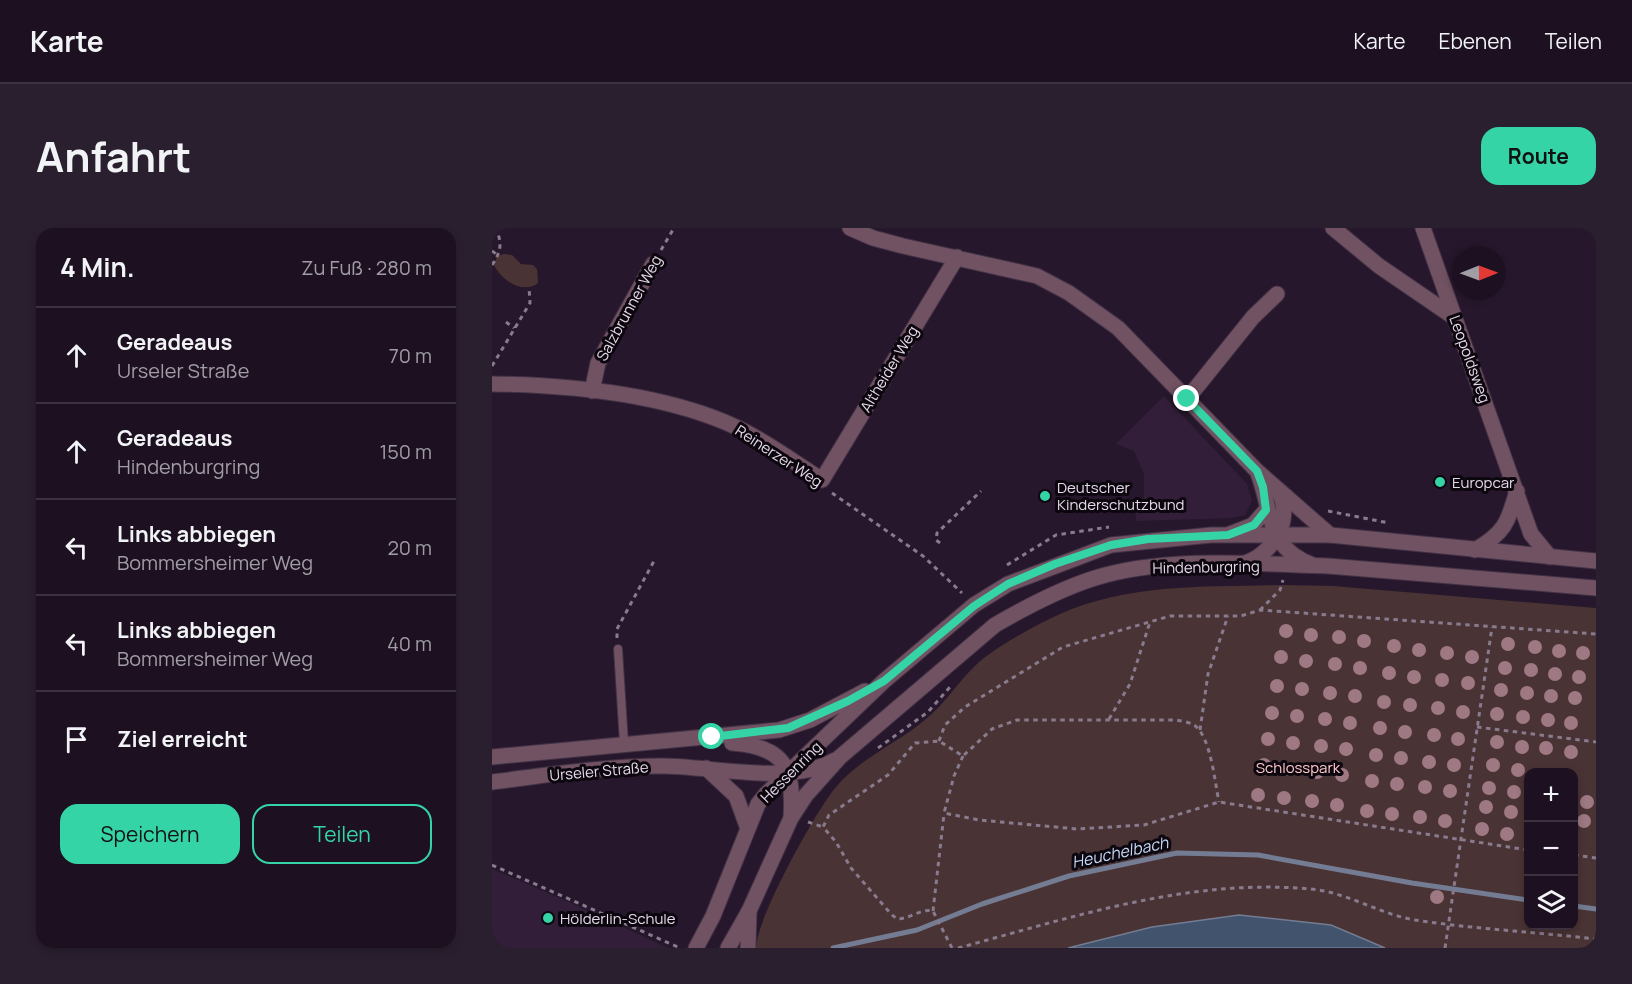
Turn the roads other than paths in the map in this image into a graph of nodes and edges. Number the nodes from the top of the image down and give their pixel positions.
1 (850, 228) edge
2 (1333, 228) edge
3 (1423, 228) edge
4 (957, 257) junction
5 (653, 264) road end
6 (1277, 294) dead end
7 (1455, 318) junction
8 (492, 384) edge
9 (592, 391) junction
10 (1187, 399) junction
11 (1257, 471) junction
12 (822, 480) joint
13 (1276, 486) junction
14 (1517, 491) junction
15 (1266, 510) junction
16 (1228, 535) junction
17 (1277, 535) junction
18 (1330, 535) junction
19 (1475, 550) junction
20 (1550, 557) junction
21 (1596, 561) edge
22 (1239, 565) junction
23 (1314, 566) junction
24 (1596, 588) edge
25 (618, 649) road end
26 (884, 681) junction
27 (679, 739) junction
28 (624, 743) junction
29 (492, 757) edge
30 (840, 758) junction
31 (706, 768) junction
32 (789, 772) junction
33 (492, 782) edge
34 (791, 818) junction
35 (748, 829) junction
36 (749, 911) junction
37 (696, 948) edge
38 (728, 948) edge
39 (748, 948) edge

1 - 4 street
2 - 7 street
3 - 7 street, Leopoldsweg
4 - 10 street
4 - 12 street, Altheider Weg
5 - 9 street, Salzbrunner Weg
6 - 10 street
7 - 14 street, Leopoldsweg
8 - 9 street, Reinerzer Weg
9 - 12 street, Reinerzer Weg
10 - 11 street
11 - 13 street
11 - 15 street
13 - 17 street
13 - 18 street
14 - 19 street
14 - 20 street, Leopoldsweg
15 - 16 street
15 - 17 street
16 - 17 street, Hindenburgring
16 - 26 street, Hindenburgring
17 - 18 street, Hindenburgring
17 - 22 street
17 - 23 street
18 - 19 street, Hindenburgring
19 - 20 street, Hindenburgring
20 - 21 street, Hindenburgring
22 - 23 street, Hindenburgring
22 - 30 street, Hindenburgring
23 - 24 street, Hindenburgring
25 - 28 lane
26 - 27 street, Urseler Straße
26 - 32 street, Hessenring
27 - 28 street, Urseler Straße
27 - 32 street, Urseler Straße
28 - 29 street, Urseler Straße
30 - 32 street, Urseler Straße
30 - 34 street, Hessenring
31 - 32 street, Urseler Straße
31 - 33 street, Urseler Straße
31 - 35 street
32 - 34 street
32 - 35 street, Hessenring
34 - 36 street, Hessenring
35 - 37 street, Hessenring
36 - 38 street, Hessenring
36 - 39 street

